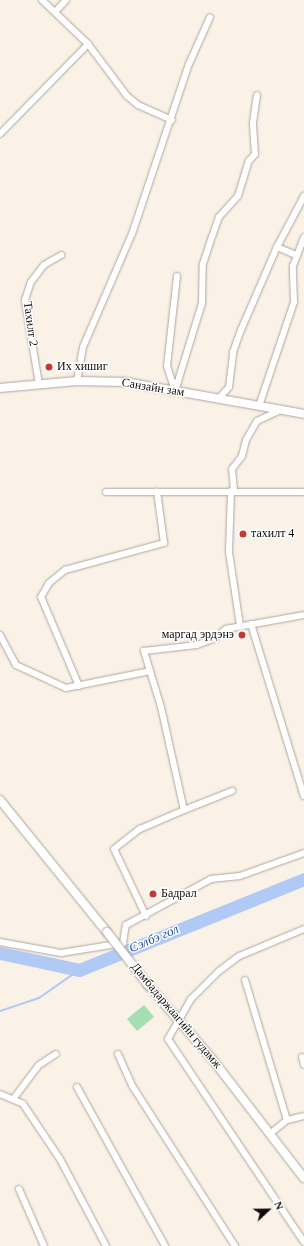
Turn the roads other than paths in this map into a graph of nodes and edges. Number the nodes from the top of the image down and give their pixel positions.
1 (42, 0) edge
2 (66, 0) edge
3 (55, 12) junction
4 (210, 17) dead end
5 (88, 44) junction
6 (257, 95) dead end
7 (172, 120) junction
8 (0, 134) edge
9 (304, 196) edge
10 (304, 237) edge
11 (277, 247) junction
12 (62, 255) dead end
13 (296, 255) junction
14 (177, 276) dead end
15 (77, 381) junction
16 (39, 384) junction
17 (0, 388) edge
18 (174, 392) junction
19 (218, 399) junction
20 (259, 406) junction
21 (281, 410) junction
22 (304, 414) edge
23 (157, 491) junction
24 (232, 491) junction
25 (106, 492) dead end
26 (304, 492) edge
27 (304, 615) edge
28 (252, 624) junction
29 (240, 626) junction
30 (0, 635) edge
31 (150, 671) junction
32 (80, 686) junction
33 (232, 791) dead end
34 (304, 796) edge
35 (0, 800) edge
36 (184, 810) junction
37 (304, 853) edge
38 (146, 916) junction
39 (304, 929) edge
40 (0, 942) edge
41 (245, 980) dead end
42 (178, 1020) junction
43 (56, 1054) dead end
44 (118, 1054) dead end
45 (302, 1057) dead end
46 (304, 1065) edge
47 (77, 1087) dead end
48 (0, 1094) edge
49 (14, 1098) junction
50 (304, 1116) edge
51 (287, 1120) junction
52 (271, 1133) junction
53 (304, 1178) edge
54 (19, 1189) dead end
55 (304, 1242) edge
56 (44, 1246) edge
57 (106, 1246) edge
58 (165, 1246) edge
59 (235, 1246) edge

1 - 3 street
2 - 3 street
3 - 5 street
4 - 7 street
5 - 7 street
5 - 8 street
6 - 18 street
7 - 15 street
9 - 11 street
10 - 13 street
11 - 13 street
11 - 19 street
12 - 16 street, Тахилт 2
13 - 20 street
14 - 18 street
15 - 16 main road, Санзайн зам
15 - 18 main road, Санзайн зам
16 - 17 main road, Санзайн зам
18 - 19 main road, Санзайн зам
19 - 20 main road, Санзайн зам
20 - 21 main road, Санзайн зам
21 - 22 main road, Санзайн зам
21 - 24 street
23 - 24 street
23 - 25 street
23 - 32 street
24 - 26 street
24 - 29 street
27 - 28 street
28 - 29 street
28 - 34 street
29 - 31 street
30 - 32 street
31 - 32 street
31 - 36 street
33 - 36 street
35 - 42 main road, Дамбадаржаагийн гудамж, bridge
36 - 38 street
37 - 38 street
38 - 40 street
39 - 42 street
41 - 51 street
42 - 52 main road, Дамбадаржаагийн гудамж
42 - 55 street
43 - 49 street
44 - 59 street
45 - 46 street
47 - 58 street
48 - 49 street
49 - 57 street
50 - 51 street
51 - 52 street
52 - 53 main road, Дамбадаржаагийн гудамж
54 - 56 street

